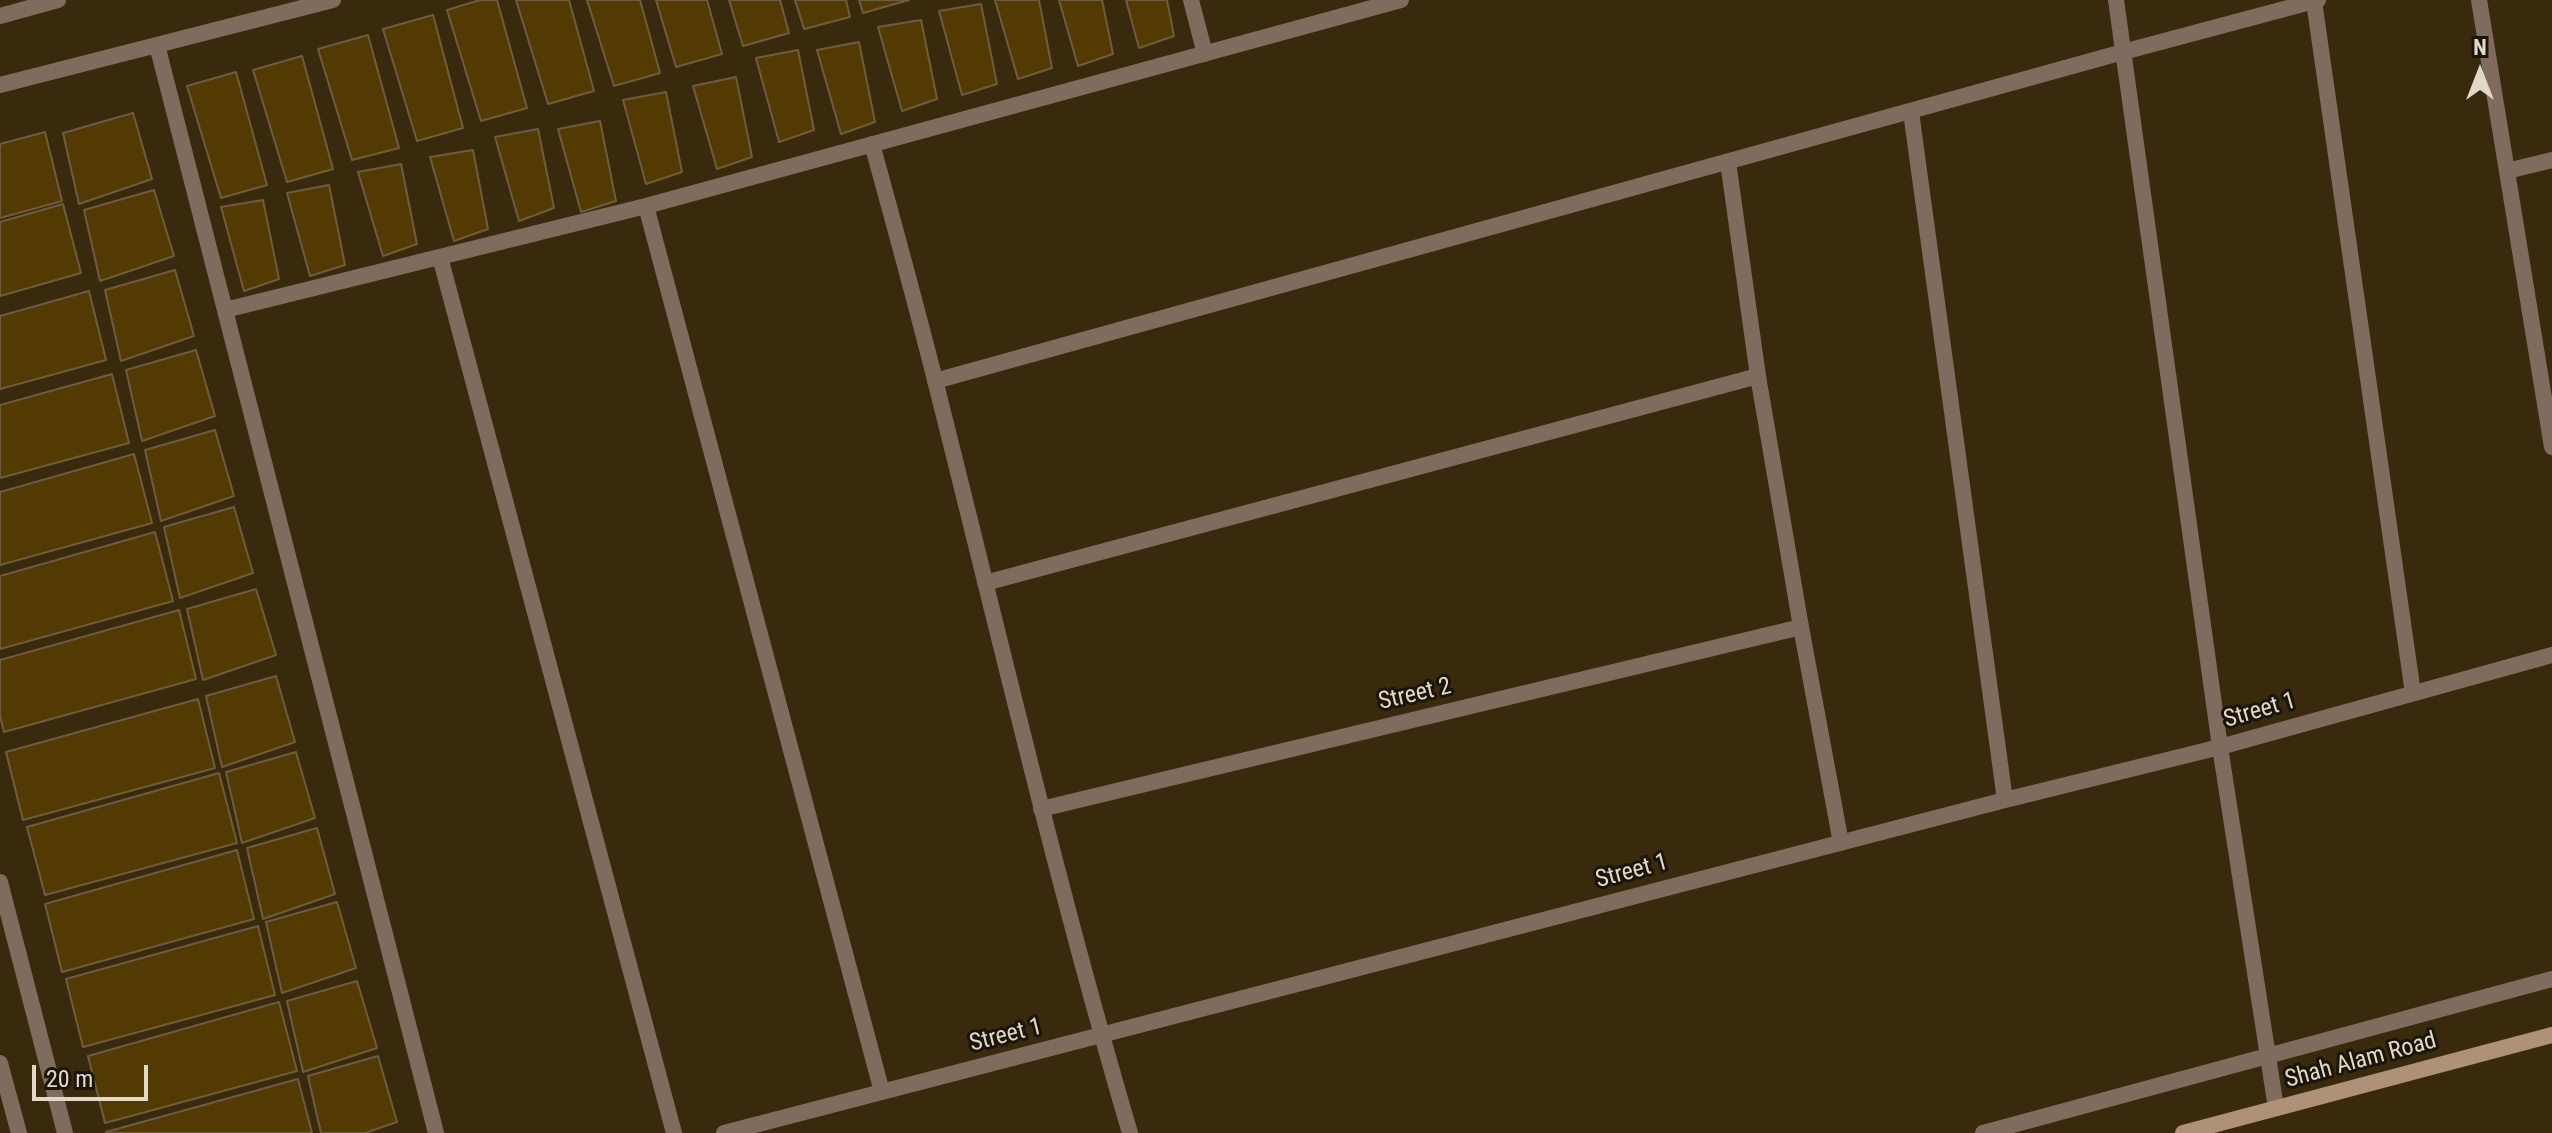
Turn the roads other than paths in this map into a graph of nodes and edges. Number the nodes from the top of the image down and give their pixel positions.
1 (58, 0) edge
2 (333, 0) edge
3 (1191, 0) edge
4 (1401, 0) edge
5 (2116, 0) edge
6 (2479, 0) edge
7 (2316, 1) edge
8 (0, 16) edge
9 (157, 45) junction
10 (2123, 52) junction
11 (1205, 54) junction
12 (0, 85) edge
13 (1911, 112) junction
14 (872, 144) junction
15 (2552, 160) edge
16 (1728, 162) junction
17 (2507, 171) junction
18 (646, 206) junction
19 (440, 257) junction
20 (225, 310) junction
21 (1758, 376) junction
22 (935, 381) junction
23 (2549, 410) edge
24 (2552, 447) edge
25 (985, 583) junction
26 (1801, 627) junction
27 (2552, 655) edge
28 (2413, 693) junction
29 (2220, 747) junction
30 (2005, 800) junction
31 (1041, 809) junction
32 (1841, 843) junction
33 (0, 882) edge
34 (2552, 979) edge
35 (2552, 1035) edge
36 (1102, 1036) junction
37 (2268, 1057) junction
38 (0, 1063) edge
39 (882, 1092) junction
40 (2276, 1108) junction
41 (19, 1133) edge
42 (65, 1133) edge
43 (436, 1133) edge
44 (674, 1133) edge
45 (724, 1133) edge
46 (1130, 1133) edge
47 (1983, 1133) edge
48 (2183, 1133) edge

1 - 8 street
2 - 9 street
3 - 11 street
4 - 11 street
5 - 10 street
6 - 17 street
7 - 10 street
7 - 28 street
9 - 12 street
9 - 20 street
10 - 13 street
10 - 29 street
11 - 14 street
13 - 16 street
13 - 30 street
14 - 18 street
14 - 22 street
15 - 17 street
16 - 21 street
16 - 22 street
17 - 23 street
18 - 19 street
18 - 39 street
19 - 20 street
19 - 44 street
20 - 43 street
21 - 25 street
21 - 26 street
22 - 25 street
23 - 24 street
25 - 31 street
26 - 31 street, Street 2
26 - 32 street
27 - 28 street, Street 1
28 - 29 street, Street 1
29 - 30 street, Street 1
29 - 37 street
30 - 32 street, Street 1
31 - 36 street
32 - 36 street, Street 1
33 - 42 street
34 - 37 street
35 - 40 street, Shah Alam Road
36 - 39 street, Street 1
36 - 46 street
37 - 40 street
37 - 47 street
38 - 41 street
39 - 45 street, Street 1
40 - 48 street, Shah Alam Road

